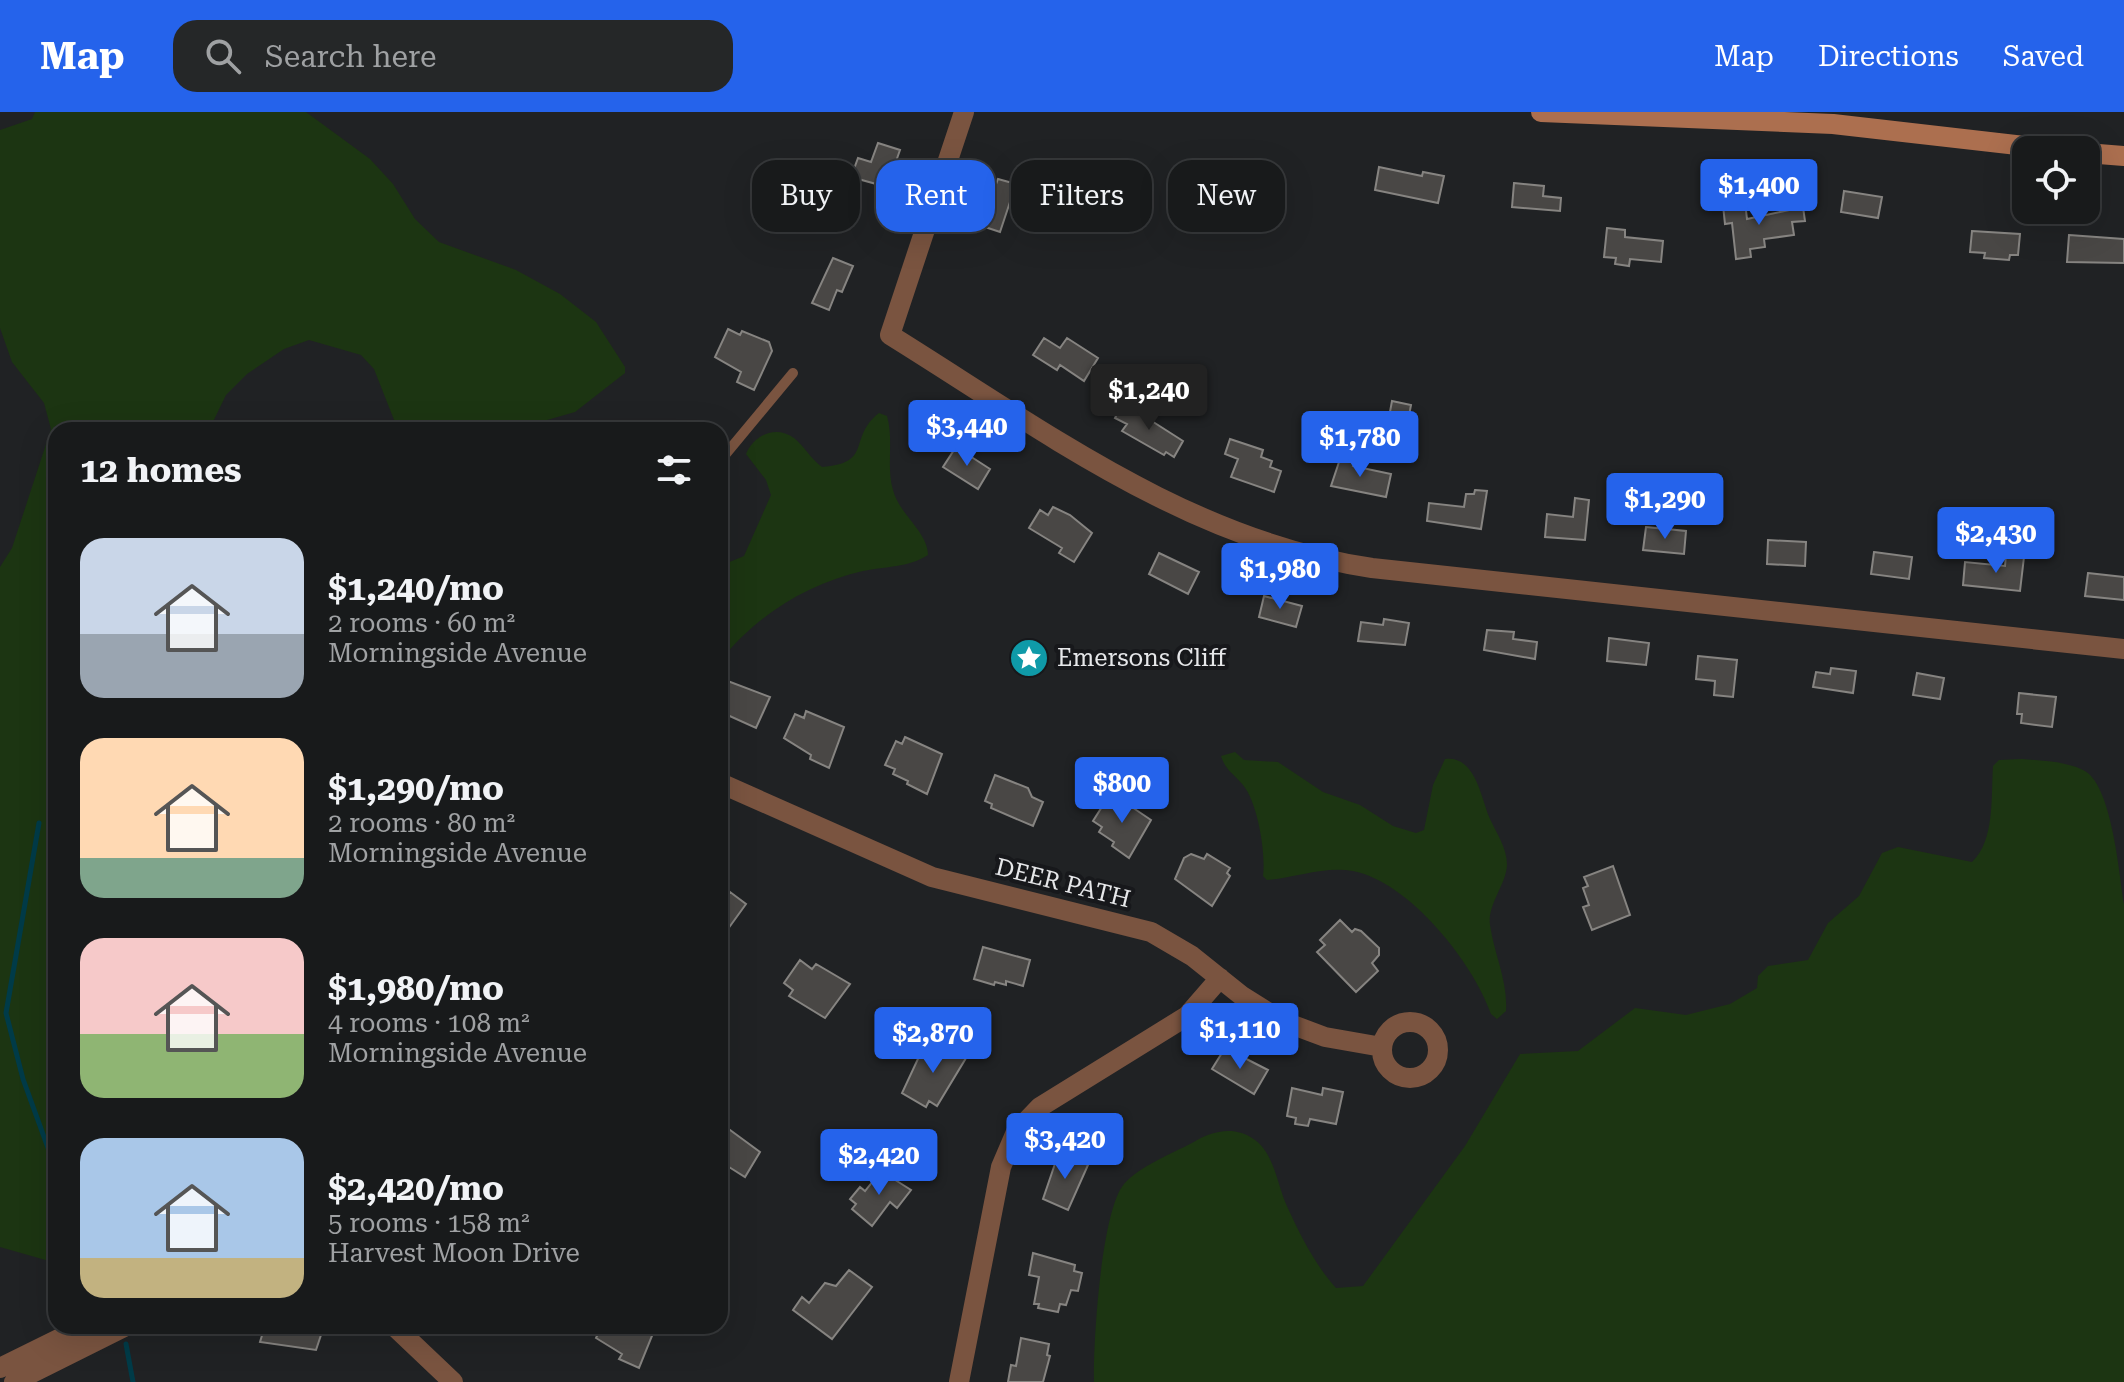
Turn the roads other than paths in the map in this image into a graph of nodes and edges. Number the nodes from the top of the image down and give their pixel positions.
1 (964, 112) edge
2 (1541, 112) edge
3 (2012, 145) edge
4 (2100, 154) edge
5 (2124, 156) edge
6 (793, 373) dead end
7 (728, 451) edge
8 (2124, 649) edge
9 (728, 787) edge
10 (1220, 978) junction
11 (1382, 1047) dead end
12 (69, 1334) edge
13 (110, 1334) edge
14 (402, 1334) edge
15 (0, 1368) edge
16 (14, 1382) edge
17 (453, 1382) edge
18 (959, 1382) edge

1 - 8 street
2 - 3 street
4 - 5 street
6 - 7 lane
9 - 10 street, DEER PATH
10 - 11 street, DEER PATH
10 - 18 street
12 - 15 street
13 - 16 street
14 - 17 street

